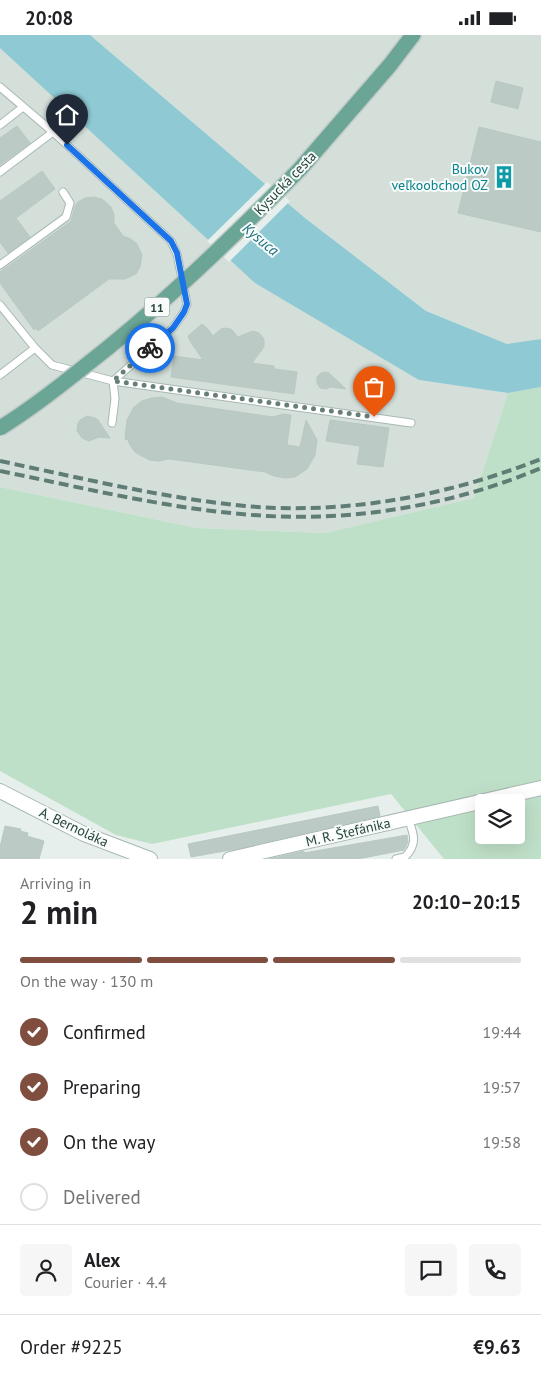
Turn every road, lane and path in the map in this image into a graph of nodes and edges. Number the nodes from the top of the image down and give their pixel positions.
1 (412, 35) edge
2 (0, 87) edge
3 (23, 107) junction
4 (0, 125) edge
5 (53, 132) junction
6 (0, 173) edge
7 (64, 191) dead end
8 (0, 265) edge
9 (0, 305) edge
10 (34, 347) junction
11 (0, 375) edge
12 (113, 381) junction
13 (112, 423) dead end
14 (411, 423) dead end
15 (0, 428) edge
16 (541, 788) edge
17 (0, 791) edge
18 (408, 818) junction
19 (150, 859) edge
20 (230, 859) edge
21 (396, 859) edge

1 - 15 main road, Kysucká cesta / 11, bridge
2 - 3 lane
3 - 4 lane
3 - 5 lane
5 - 6 lane
5 - 12 lane
7 - 8 lane
9 - 10 lane
10 - 11 lane
10 - 12 lane
12 - 13 lane
12 - 14 lane
16 - 18 street, M. R. Štefánika
17 - 19 street, A. Bernoláka
18 - 20 street, M. R. Štefánika
18 - 21 lane, M. R. Štefánika

